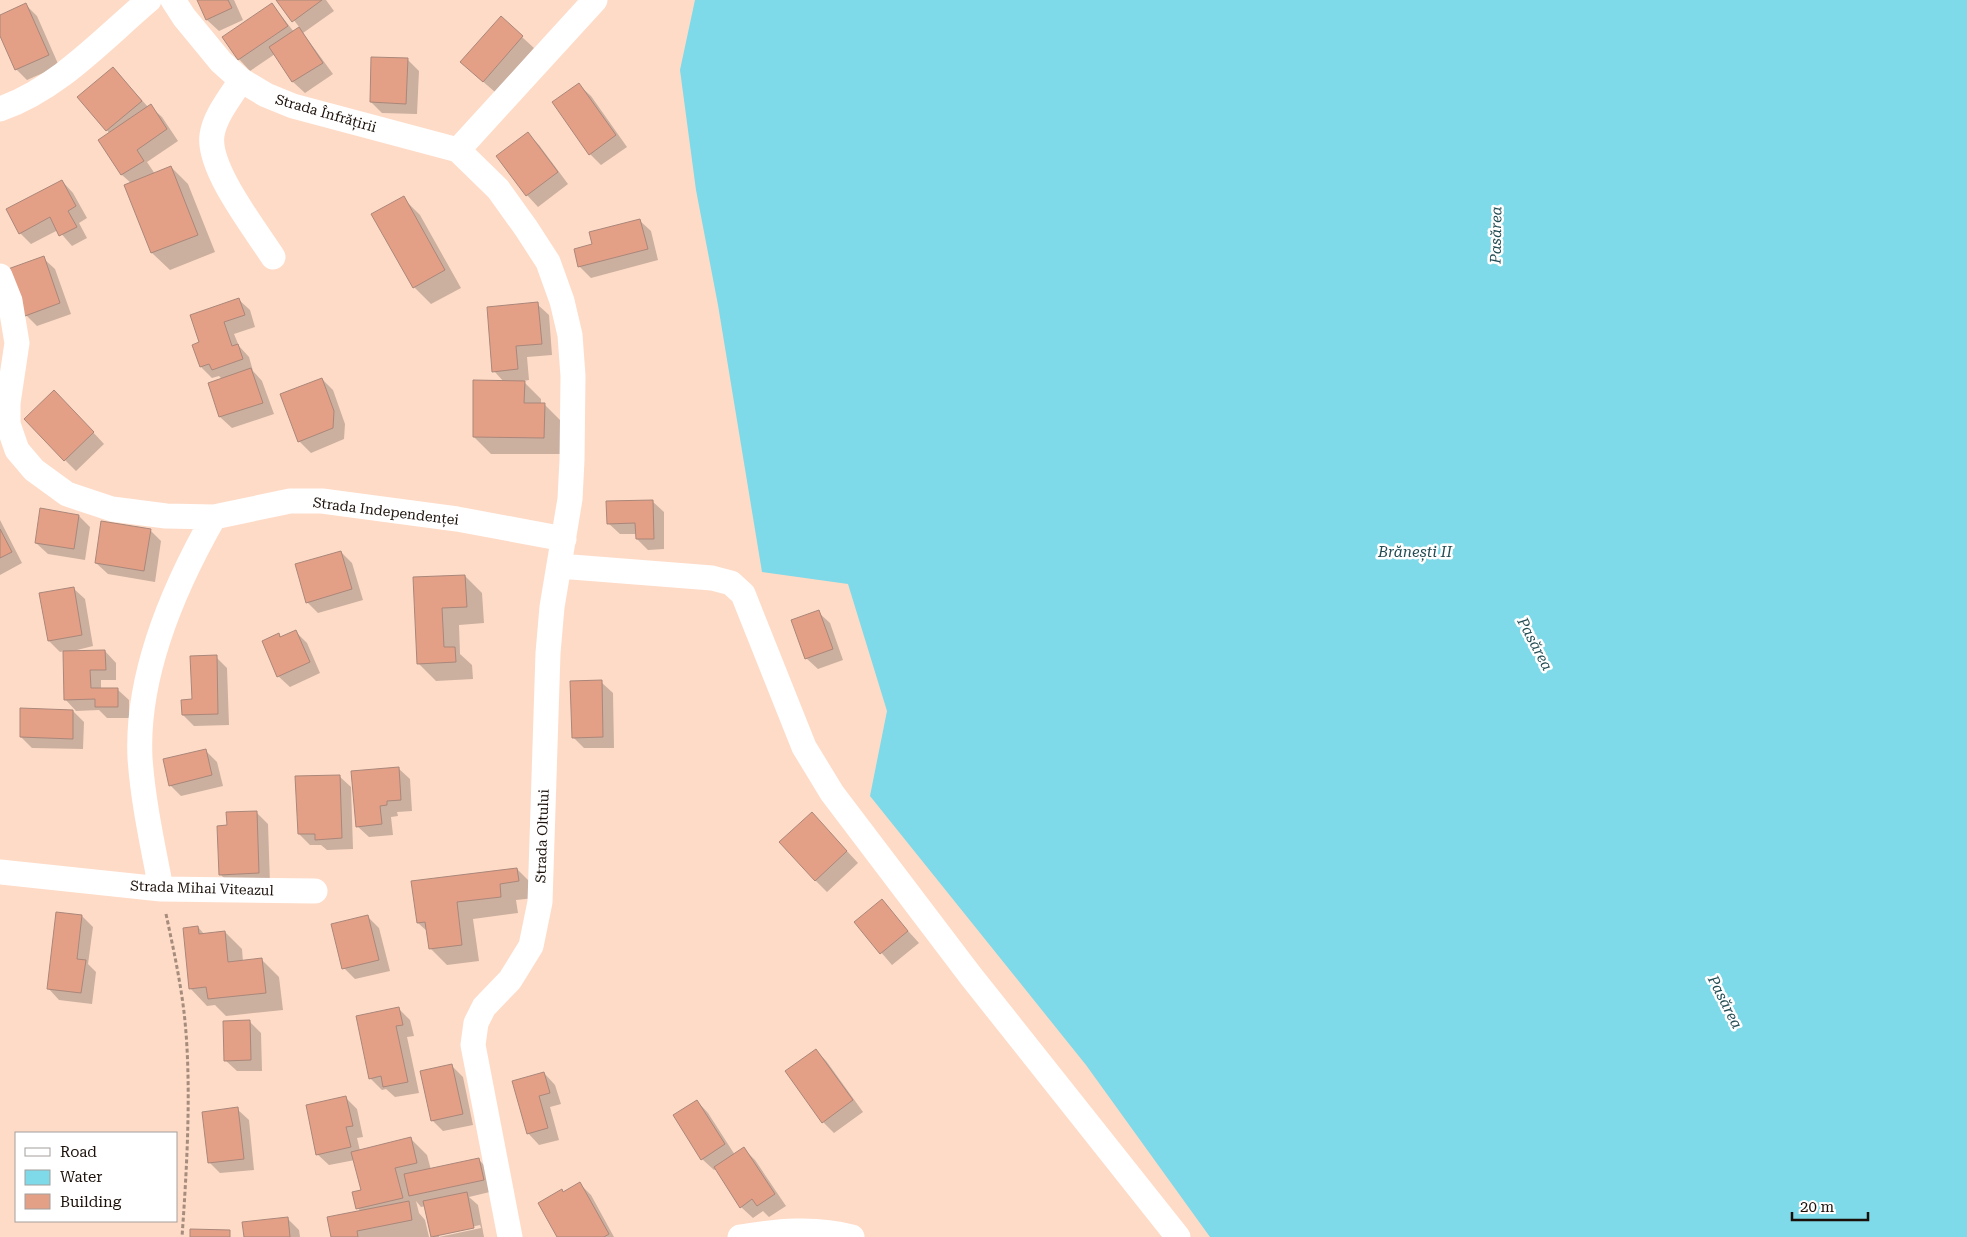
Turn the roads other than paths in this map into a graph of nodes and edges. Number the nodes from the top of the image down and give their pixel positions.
1 (149, 0) edge
2 (172, 0) edge
3 (595, 0) edge
4 (241, 80) junction
5 (0, 109) edge
6 (458, 150) junction
7 (273, 258) dead end
8 (0, 276) edge
9 (214, 517) junction
10 (564, 539) junction
11 (560, 566) junction
12 (0, 872) edge
13 (161, 889) junction
14 (314, 891) dead end
15 (813, 1234) edge
16 (510, 1237) edge
17 (740, 1237) edge
18 (852, 1237) edge
19 (1178, 1237) edge

1 - 5 street
2 - 4 street, Strada Înfrățirii
3 - 6 street
4 - 6 street, Strada Înfrățirii
4 - 7 street
6 - 10 street, Strada Oltului
8 - 9 street, Strada Independenței
9 - 10 street, Strada Independenței
9 - 13 street
10 - 11 street, Strada Oltului
11 - 16 street, Strada Oltului
11 - 19 street
12 - 13 street, Strada Mihai Viteazul
13 - 14 street, Strada Mihai Viteazul
15 - 17 street
15 - 18 street

